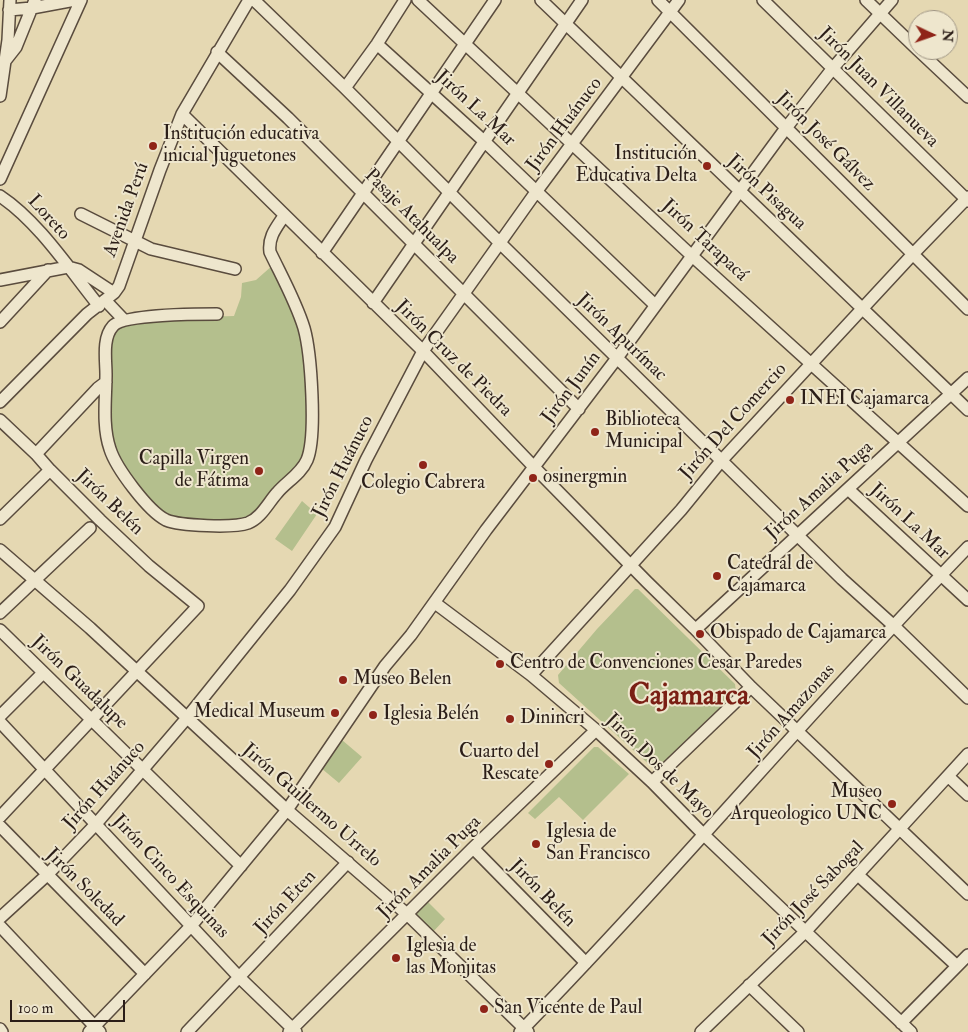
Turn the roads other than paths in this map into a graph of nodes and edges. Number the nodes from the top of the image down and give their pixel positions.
1 (75, 0) edge
2 (81, 0) edge
3 (249, 0) edge
4 (254, 0) edge
5 (405, 0) edge
6 (418, 0) edge
7 (495, 0) edge
8 (541, 0) edge
9 (582, 0) edge
10 (658, 0) edge
11 (680, 0) edge
12 (763, 0) edge
13 (866, 0) edge
14 (892, 0) edge
15 (34, 4) edge
16 (10, 5) edge
17 (670, 13) junction
18 (881, 14) junction
19 (565, 23) junction
20 (908, 40) edge
21 (464, 43) junction
22 (377, 44) junction
23 (217, 52) junction
24 (929, 60) edge
25 (2, 63) edge
26 (833, 68) junction
27 (621, 79) junction
28 (346, 88) junction
29 (432, 92) junction
30 (517, 93) junction
31 (0, 96) edge
32 (968, 97) edge
33 (182, 114) junction
34 (786, 128) junction
35 (398, 141) junction
36 (485, 142) junction
37 (573, 143) junction
38 (0, 179) edge
39 (536, 192) junction
40 (740, 192) junction
41 (362, 193) junction
42 (449, 193) junction
43 (0, 196) edge
44 (967, 199) edge
45 (81, 214) dead end
46 (284, 216) junction
47 (134, 242) junction
48 (500, 243) junction
49 (414, 244) junction
50 (322, 253) junction
51 (913, 254) junction
52 (692, 255) junction
53 (68, 267) junction
54 (235, 269) dead end
55 (48, 270) junction
56 (0, 280) edge
57 (463, 294) junction
58 (106, 300) junction
59 (373, 303) junction
60 (655, 305) junction
61 (864, 308) junction
62 (968, 309) edge
63 (217, 314) dead end
64 (124, 320) junction
65 (0, 322) edge
66 (423, 351) junction
67 (617, 358) junction
68 (811, 363) junction
69 (968, 378) edge
70 (106, 382) junction
71 (951, 394) junction
72 (0, 402) edge
73 (579, 409) junction
74 (968, 410) edge
75 (0, 420) edge
76 (898, 443) junction
77 (36, 454) junction
78 (721, 461) junction
79 (534, 467) junction
80 (50, 470) junction
81 (848, 489) junction
82 (968, 506) edge
83 (0, 519) edge
84 (90, 528) dead end
85 (797, 535) junction
86 (968, 547) edge
87 (0, 550) edge
88 (631, 564) junction
89 (941, 575) junction
90 (34, 581) junction
91 (968, 600) edge
92 (435, 603) junction
93 (0, 613) edge
94 (894, 626) junction
95 (696, 629) junction
96 (0, 630) edge
97 (136, 672) junction
98 (43, 673) junction
99 (531, 675) junction
100 (751, 687) junction
101 (968, 698) edge
102 (0, 716) edge
103 (92, 719) junction
104 (186, 719) junction
105 (0, 722) edge
106 (596, 730) junction
107 (798, 731) junction
108 (968, 754) edge
109 (45, 769) junction
110 (142, 771) junction
111 (949, 777) junction
112 (652, 782) junction
113 (968, 796) edge
114 (287, 810) junction
115 (0, 817) edge
116 (96, 824) junction
117 (0, 826) edge
118 (900, 828) junction
119 (704, 835) junction
120 (473, 848) junction
121 (348, 862) junction
122 (241, 866) junction
123 (47, 875) junction
124 (858, 875) junction
125 (968, 894) edge
126 (408, 915) junction
127 (0, 918) edge
128 (0, 926) edge
129 (191, 926) junction
130 (806, 931) junction
131 (968, 954) edge
132 (586, 963) junction
133 (957, 966) junction
134 (145, 974) junction
135 (240, 977) junction
136 (749, 985) junction
137 (901, 1023) junction
138 (95, 1030) edge
139 (292, 1031) edge
140 (524, 1031) edge
141 (187, 1032) edge
142 (701, 1032) edge
143 (798, 1032) edge
144 (911, 1032) edge

1 - 15 street
2 - 38 street
3 - 23 street, Avenida Perú
4 - 28 street, Jirón Apurímac
5 - 22 street
6 - 21 street, Jirón Tarapacá
7 - 21 street
8 - 19 street, Jirón Pisagua
9 - 19 street
10 - 17 street, Jirón José Gálvez
11 - 17 street, Jirón Huánuco
12 - 26 street, Jirón Juan Villanueva
13 - 18 street
14 - 18 street, Jirón Junín
15 - 16 street
15 - 25 street
16 - 25 street
17 - 27 street, Jirón Huánuco
17 - 34 street, Jirón José Gálvez
18 - 20 street
18 - 26 street, Jirón Junín
19 - 27 street, Jirón Pisagua
19 - 30 street
21 - 29 street
21 - 30 street, Jirón Tarapacá
22 - 28 street
22 - 29 street, Jirón La Mar
23 - 33 street, Avenida Perú
23 - 41 street, Pasaje Atahualpa
24 - 32 street
25 - 31 street
26 - 34 street, Jirón Junín
26 - 44 street, Jirón Juan Villanueva
27 - 37 street, Jirón Huánuco
27 - 40 street, Jirón Pisagua
28 - 35 street, Jirón Apurímac
29 - 35 street
29 - 36 street, Jirón La Mar
30 - 36 street
30 - 37 street, Jirón Tarapacá
33 - 46 street, Jirón Cruz de Piedra
33 - 47 street, Avenida Perú
34 - 40 street, Jirón Junín
34 - 51 street, Jirón José Gálvez
35 - 41 street
35 - 42 street, Jirón Apurímac
36 - 39 street, Jirón La Mar
36 - 42 street
37 - 39 street, Jirón Huánuco
37 - 52 street, Jirón Tarapacá
39 - 48 street, Jirón Huánuco
39 - 60 street, Jirón La Mar
40 - 52 street, Jirón Junín
40 - 61 street, Jirón Pisagua
41 - 49 street, Pasaje Atahualpa
41 - 50 street
42 - 48 street, Jirón Apurímac
42 - 49 street
43 - 53 street, Loreto
44 - 51 street, Jirón Del Comercio
45 - 47 street
46 - 50 street, Jirón Cruz de Piedra
46 - 70 street
47 - 54 street
47 - 58 street, Avenida Perú
48 - 57 street, Jirón Huánuco
48 - 67 street, Jirón Apurímac
49 - 57 street, Pasaje Atahualpa
49 - 59 street
50 - 59 street, Jirón Cruz de Piedra
51 - 61 street, Jirón Del Comercio
51 - 62 street, Jirón José Gálvez
52 - 60 street, Jirón Junín
52 - 68 street, Jirón Tarapacá
53 - 55 street
53 - 58 street, Loreto
53 - 58 street
55 - 56 street
55 - 65 street
57 - 66 street, Jirón Huánuco
57 - 73 street, Pasaje Atahualpa
58 - 64 street
58 - 72 street, Avenida Perú
59 - 66 street, Jirón Cruz de Piedra
60 - 67 street, Jirón Junín
61 - 68 street, Jirón Del Comercio
61 - 71 street, Jirón Pisagua
63 - 64 street
64 - 70 street
66 - 79 street, Jirón Cruz de Piedra
66 - 104 street, Jirón Huánuco
67 - 73 street, Jirón Junín
67 - 78 street, Jirón Apurímac
68 - 76 street, Jirón Tarapacá
68 - 78 street, Jirón Del Comercio
69 - 71 street, Jirón Amalia Puga
70 - 77 street
71 - 74 street, Jirón Pisagua
71 - 76 street, Jirón Amalia Puga
73 - 79 street, Jirón Junín
75 - 77 street, Jirón Belén
76 - 81 street, Jirón Amalia Puga
76 - 82 street, Jirón Tarapacá
77 - 80 street, Jirón Belén
78 - 85 street, Jirón Apurímac
78 - 88 street, Jirón Del Comercio
79 - 88 street, Jirón Cruz de Piedra
79 - 92 street, Jirón Junín
80 - 83 street
80 - 97 street, Jirón Belén
81 - 85 street, Jirón Amalia Puga
81 - 89 street, Jirón La Mar
84 - 90 street
85 - 94 street, Jirón Apurímac
85 - 95 street, Jirón Amalia Puga
86 - 89 street, Jirón Amazonas
87 - 90 street, Jirón Guillermo Urrelo
88 - 95 street, Jirón Cruz de Piedra
88 - 99 street, Jirón Del Comercio
89 - 91 street, Jirón La Mar
89 - 94 street, Jirón Amazonas
90 - 93 street
90 - 97 street, Jirón Guillermo Urrelo
92 - 99 street, Jirón Dos de Mayo
92 - 114 street, Jirón Junín
94 - 101 street, Jirón Apurímac
94 - 107 street, Jirón Amazonas
95 - 100 street, Jirón Cruz de Piedra
96 - 98 street, Jirón Guadalupe
97 - 103 street
97 - 104 street, Jirón Guillermo Urrelo
98 - 102 street
98 - 103 street, Jirón Guadalupe
99 - 106 street, Jirón Dos de Mayo
100 - 107 street, Jirón Cruz de Piedra
100 - 112 street
103 - 109 street
103 - 110 street, Jirón Guadalupe
104 - 110 street, Jirón Huánuco
104 - 114 street, Jirón Guillermo Urrelo
105 - 109 street, Jirón Cinco Esquinas
106 - 112 street, Jirón Dos de Mayo
106 - 120 street, Jirón Amalia Puga
107 - 118 street, Jirón Cruz de Piedra
107 - 119 street, Jirón Amazonas
108 - 111 street, Jirón José Sabogal
109 - 115 street
109 - 116 street, Jirón Cinco Esquinas
110 - 116 street, Jirón Huánuco
110 - 122 street, Jirón Guadalupe
111 - 113 street
111 - 118 street, Jirón José Sabogal
112 - 119 street, Jirón Dos de Mayo
114 - 121 street, Jirón Guillermo Urrelo
114 - 122 street, Jirón Junín
116 - 123 street, Jirón Huánuco
116 - 129 street, Jirón Cinco Esquinas
117 - 123 street, Jirón Soledad
118 - 124 street, Jirón José Sabogal
118 - 125 street, Jirón Cruz de Piedra
119 - 130 street, Jirón Dos de Mayo
119 - 132 street, Jirón Amazonas
120 - 126 street, Jirón Amalia Puga
120 - 132 street, Jirón Belén
121 - 126 street, Jirón Guillermo Urrelo
121 - 135 street, Jirón Eten
122 - 129 street, Jirón Junín
123 - 127 street, Jirón Huánuco
123 - 134 street, Jirón Soledad
124 - 130 street, Jirón José Sabogal
124 - 133 street
126 - 139 street, Jirón Amalia Puga
126 - 140 street, Jirón Guillermo Urrelo
128 - 138 street
129 - 134 street, Jirón Junín
129 - 135 street, Jirón Cinco Esquinas
130 - 136 street, Jirón José Sabogal
130 - 137 street, Jirón Dos de Mayo
131 - 133 street
132 - 140 street, Jirón Amazonas
133 - 137 street
134 - 138 street, Jirón Junín
135 - 139 street, Jirón Cinco Esquinas
135 - 141 street, Jirón Eten
136 - 142 street, Jirón José Sabogal
136 - 143 street
137 - 144 street, Jirón Dos de Mayo

